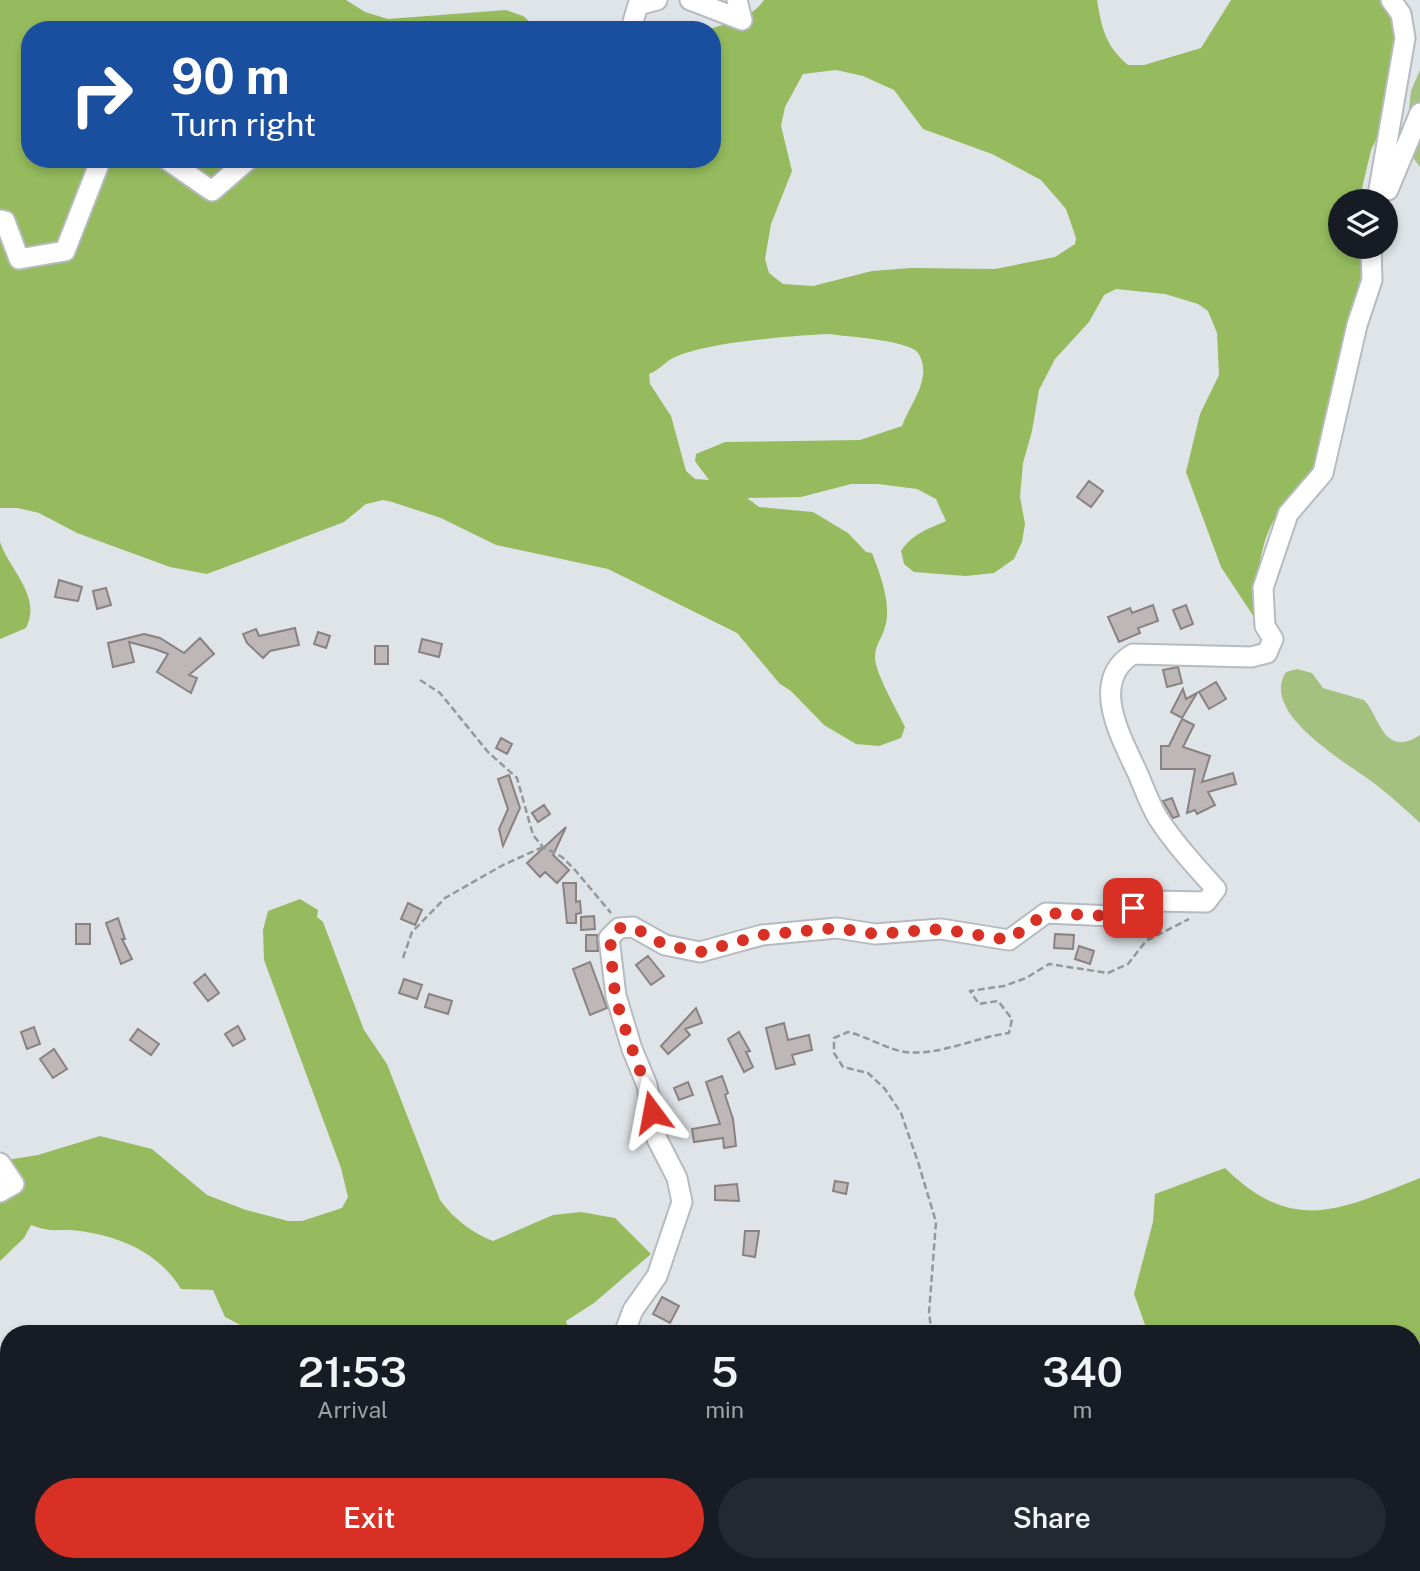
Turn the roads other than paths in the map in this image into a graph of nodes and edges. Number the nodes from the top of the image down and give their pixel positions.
1 (657, 0) edge
2 (690, 0) edge
3 (737, 0) edge
4 (1391, 0) edge
5 (634, 21) edge
6 (1420, 113) edge
7 (97, 168) edge
8 (179, 168) edge
9 (239, 168) edge
10 (1379, 189) edge
11 (1388, 189) edge
12 (0, 220) edge
13 (1371, 259) edge
14 (0, 1163) edge
15 (0, 1192) edge
16 (627, 1325) edge

1 - 5 street
2 - 3 street
4 - 10 street
6 - 11 street
7 - 12 street
8 - 9 street
13 - 16 street
14 - 15 street

